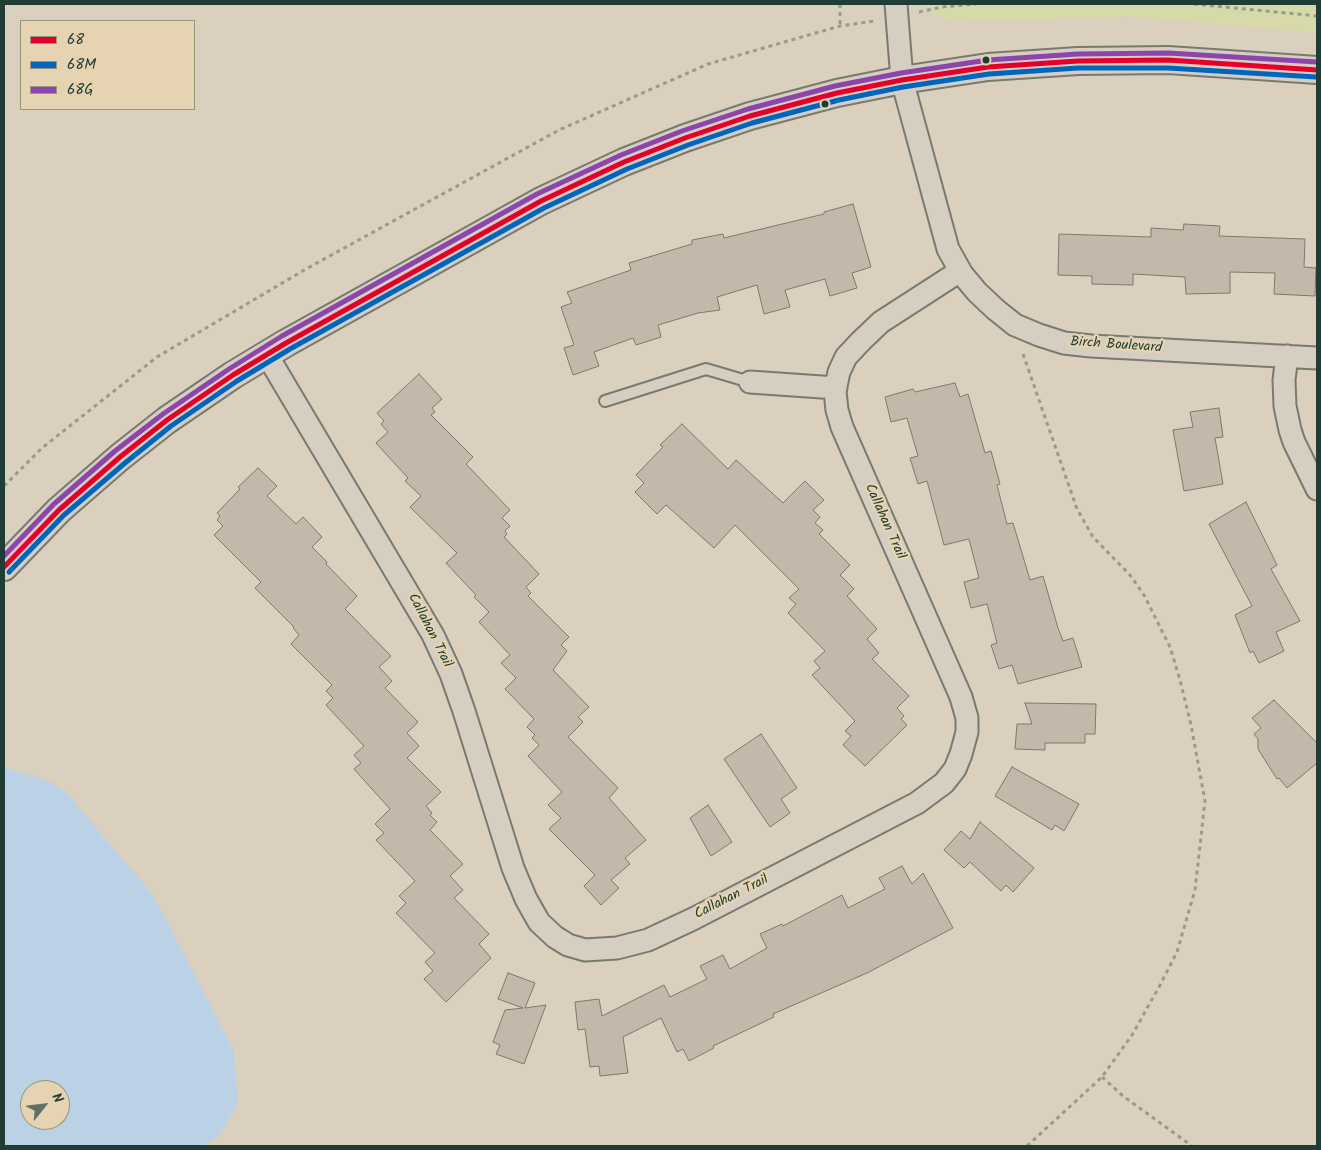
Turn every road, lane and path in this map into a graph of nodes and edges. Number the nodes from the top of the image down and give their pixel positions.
1 (840, 4) edge
2 (976, 4) edge
3 (1194, 4) edge
4 (897, 10) edge
5 (1317, 16) edge
6 (840, 26) junction
7 (1317, 70) edge
8 (902, 80) junction
9 (960, 271) junction
10 (1015, 324) junction
11 (267, 355) junction
12 (1287, 356) junction
13 (1317, 358) edge
14 (750, 382) joint
15 (836, 388) junction
16 (605, 401) dead end
17 (4, 486) edge
18 (1317, 489) edge
19 (4, 567) edge
20 (1102, 1076) junction
21 (1027, 1146) edge
22 (1192, 1146) edge

1 - 6 path
2 - 4 path
3 - 5 path
4 - 6 path
4 - 8 street, Birch Boulevard
6 - 17 path
7 - 8 street
8 - 9 street, Birch Boulevard
8 - 11 street
9 - 10 street, Birch Boulevard
9 - 15 street, Callahan Trail
10 - 12 street, Birch Boulevard
10 - 20 path
11 - 15 street, Callahan Trail
11 - 19 street
12 - 13 street, Birch Boulevard
12 - 18 street
14 - 15 street
14 - 16 lane
20 - 21 path
20 - 22 path

